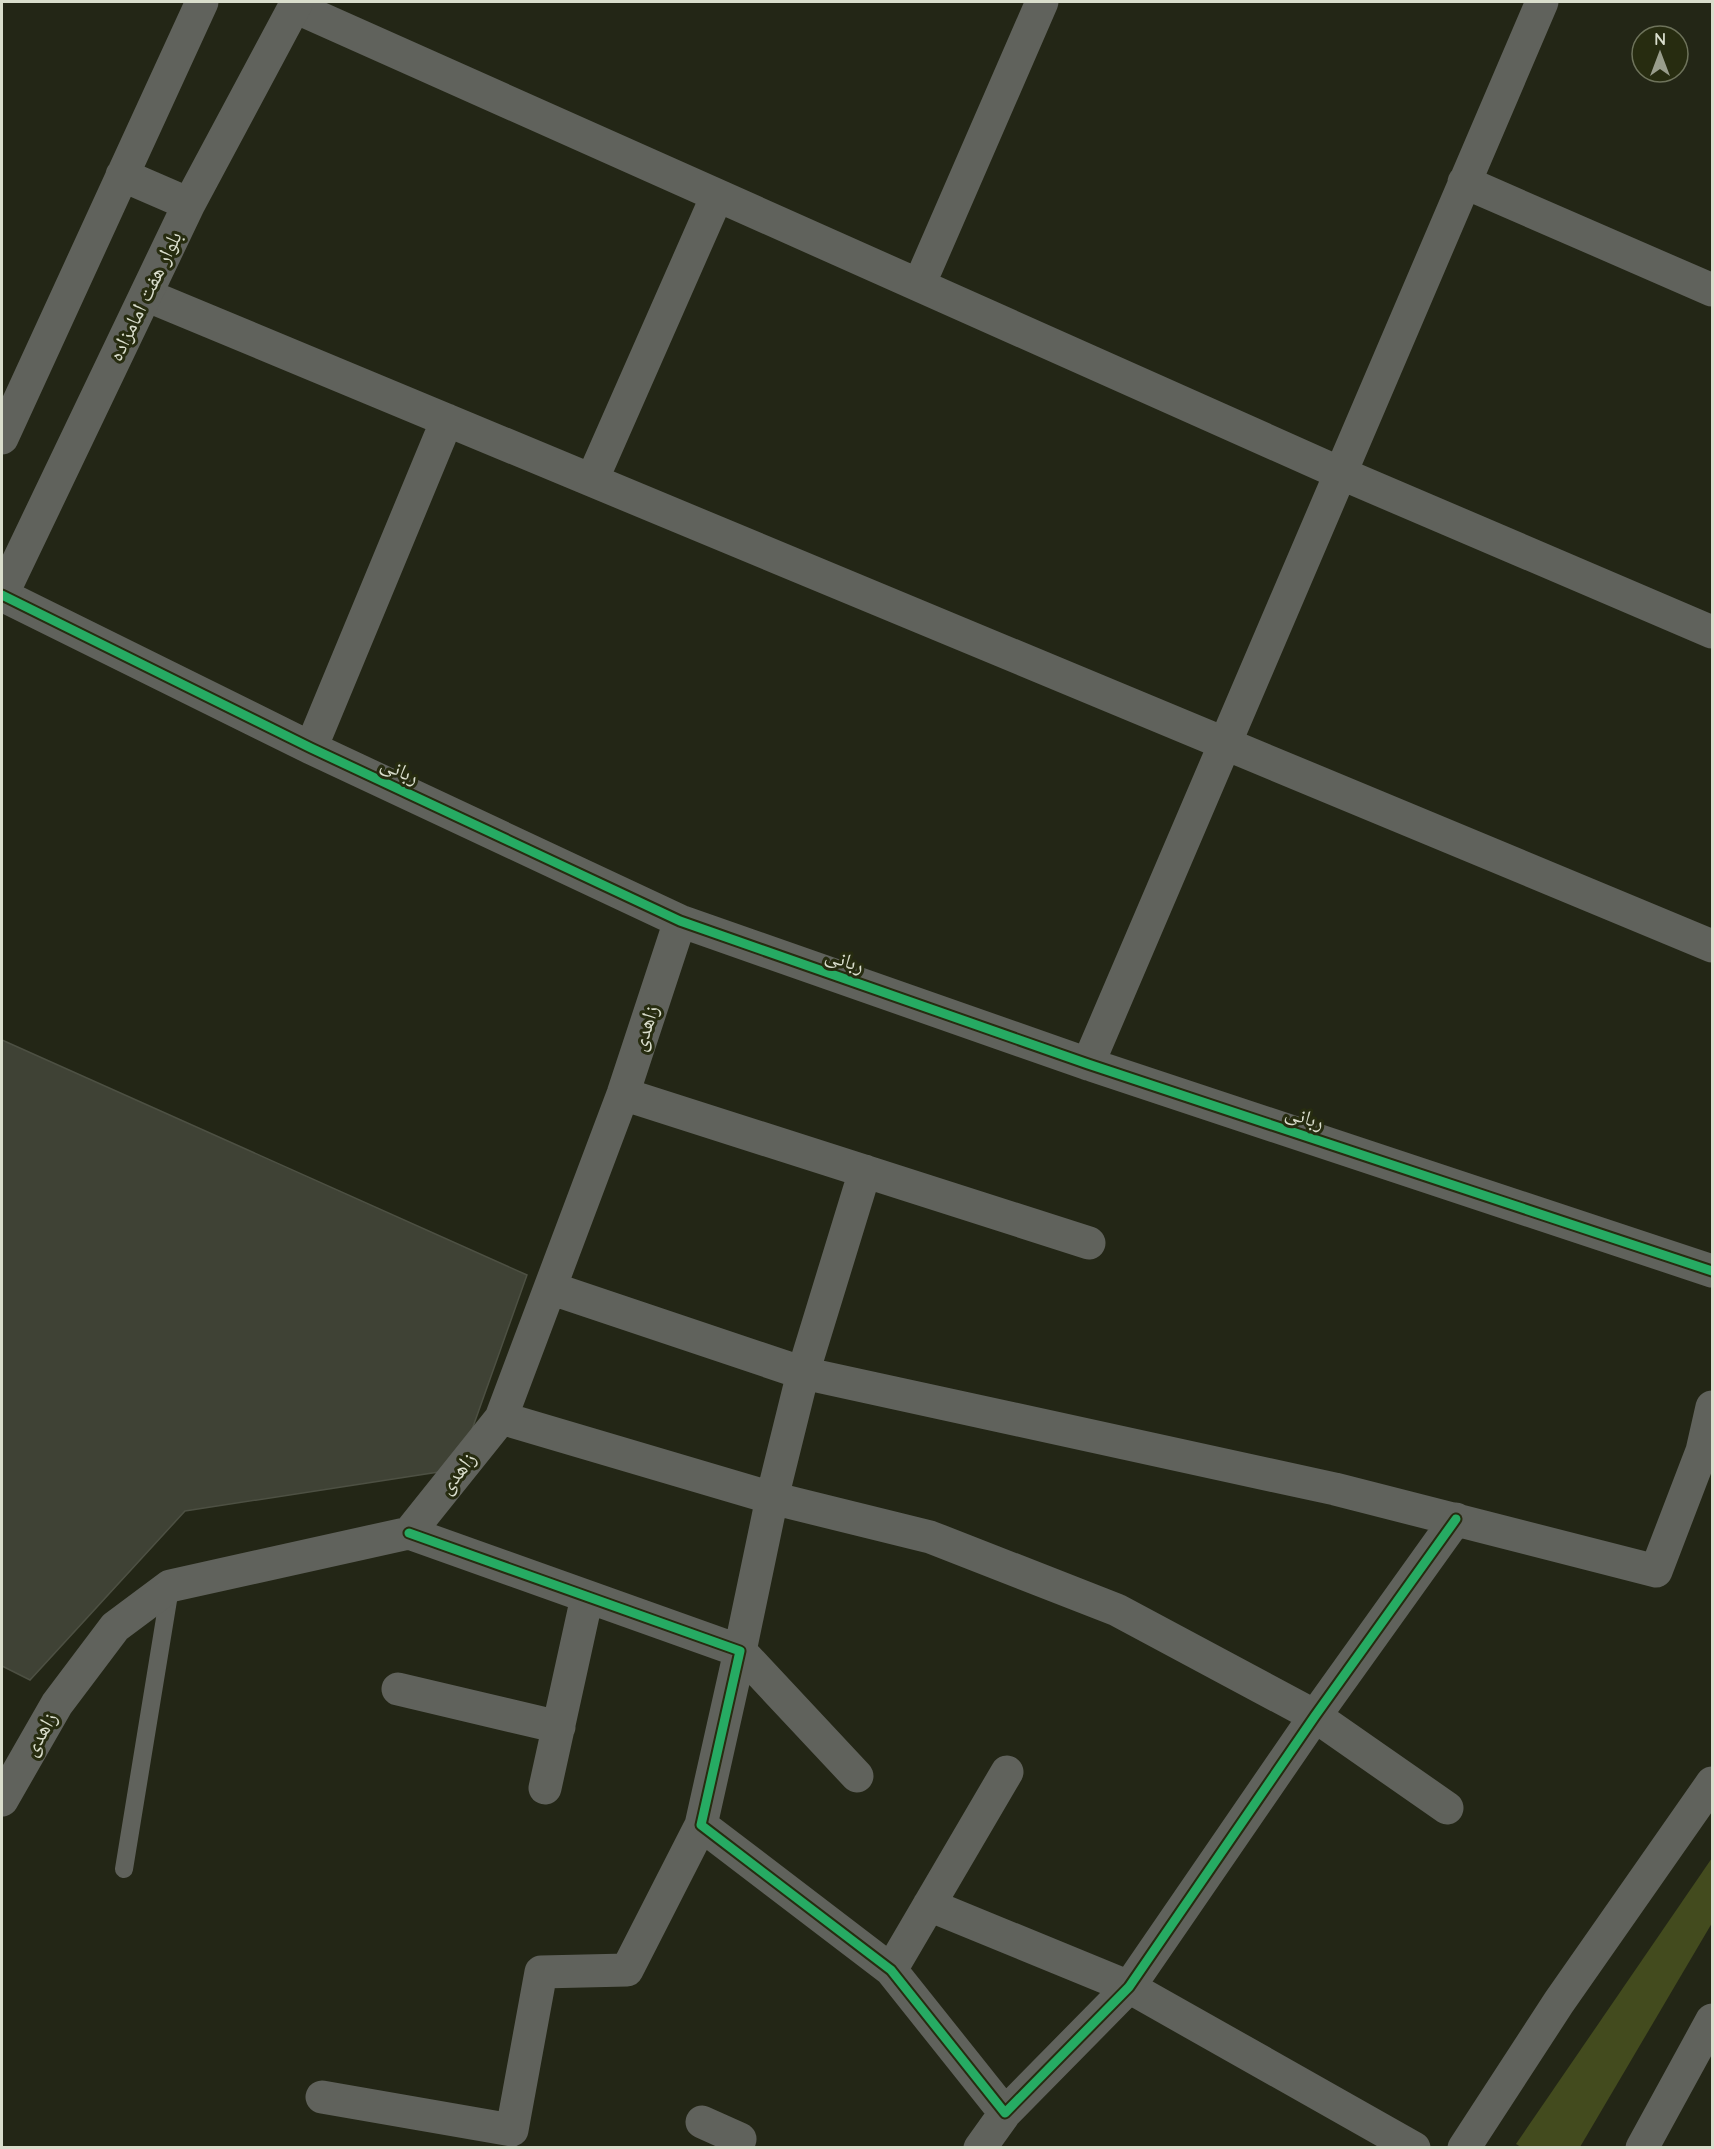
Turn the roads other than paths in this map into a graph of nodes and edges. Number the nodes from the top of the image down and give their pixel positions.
1 (202, 2) edge
2 (1042, 2) edge
3 (1542, 2) edge
4 (296, 4) edge
5 (122, 175) junction
6 (1464, 182) junction
7 (717, 196) junction
8 (189, 204) junction
9 (920, 285) junction
10 (1713, 290) edge
11 (146, 295) junction
12 (447, 420) junction
13 (2, 438) edge
14 (1340, 473) junction
15 (592, 480) junction
16 (2, 595) edge
17 (1713, 632) edge
18 (1225, 743) junction
19 (311, 748) junction
20 (681, 921) junction
21 (1713, 946) edge
22 (1088, 1064) junction
23 (623, 1094) junction
24 (865, 1171) junction
25 (1089, 1243) dead end
26 (1713, 1271) edge
27 (550, 1288) junction
28 (803, 1373) junction
29 (1713, 1407) edge
30 (501, 1418) junction
31 (1707, 1454) edge
32 (772, 1498) junction
33 (1456, 1520) junction
34 (409, 1533) junction
35 (170, 1586) junction
36 (587, 1597) junction
37 (741, 1651) junction
38 (398, 1689) dead end
39 (1315, 1716) junction
40 (559, 1727) junction
41 (1007, 1772) dead end
42 (857, 1776) dead end
43 (1713, 1783) edge
44 (546, 1788) dead end
45 (2, 1800) edge
46 (1447, 1808) dead end
47 (701, 1825) junction
48 (124, 1869) dead end
49 (929, 1905) junction
50 (891, 1970) junction
51 (1129, 1987) junction
52 (1713, 2020) edge
53 (322, 2097) dead end
54 (1005, 2113) junction
55 (702, 2122) dead end
56 (737, 2148) edge
57 (980, 2148) edge
58 (1414, 2148) edge
59 (1464, 2148) edge
60 (1642, 2148) edge

1 - 5 street
2 - 9 street
3 - 6 street
4 - 7 street
4 - 8 street, بلوار هفت امامزاده
5 - 8 street
5 - 13 street
6 - 10 street
6 - 14 street
7 - 9 street
7 - 15 street
8 - 11 street, بلوار هفت امامزاده
9 - 14 street
11 - 12 street
11 - 16 street, بلوار هفت امامزاده
12 - 15 street
12 - 19 street
14 - 17 street
14 - 18 street
15 - 18 street
16 - 19 street, ربانی
18 - 21 street
18 - 22 street
19 - 20 street, ربانی
20 - 22 street, ربانی
20 - 23 street, زاهدی
22 - 26 street, ربانی
23 - 24 street
23 - 27 street, زاهدی
24 - 25 street
24 - 28 street
27 - 28 street
27 - 30 street, زاهدی
28 - 32 street
28 - 33 street
29 - 31 street
30 - 32 street
30 - 34 street, زاهدی
31 - 33 street
32 - 37 street
32 - 39 street
33 - 39 street
34 - 35 street, زاهدی
34 - 36 street
35 - 45 street, زاهدی
35 - 48 lane
36 - 37 street
36 - 40 street
37 - 42 street
37 - 47 street
38 - 40 street
39 - 46 street
39 - 51 street
40 - 44 street
41 - 49 street
43 - 59 street
47 - 50 street
47 - 53 street
49 - 50 street
49 - 51 street
50 - 54 street
51 - 54 street
51 - 58 street
52 - 60 street
54 - 57 street
55 - 56 street

